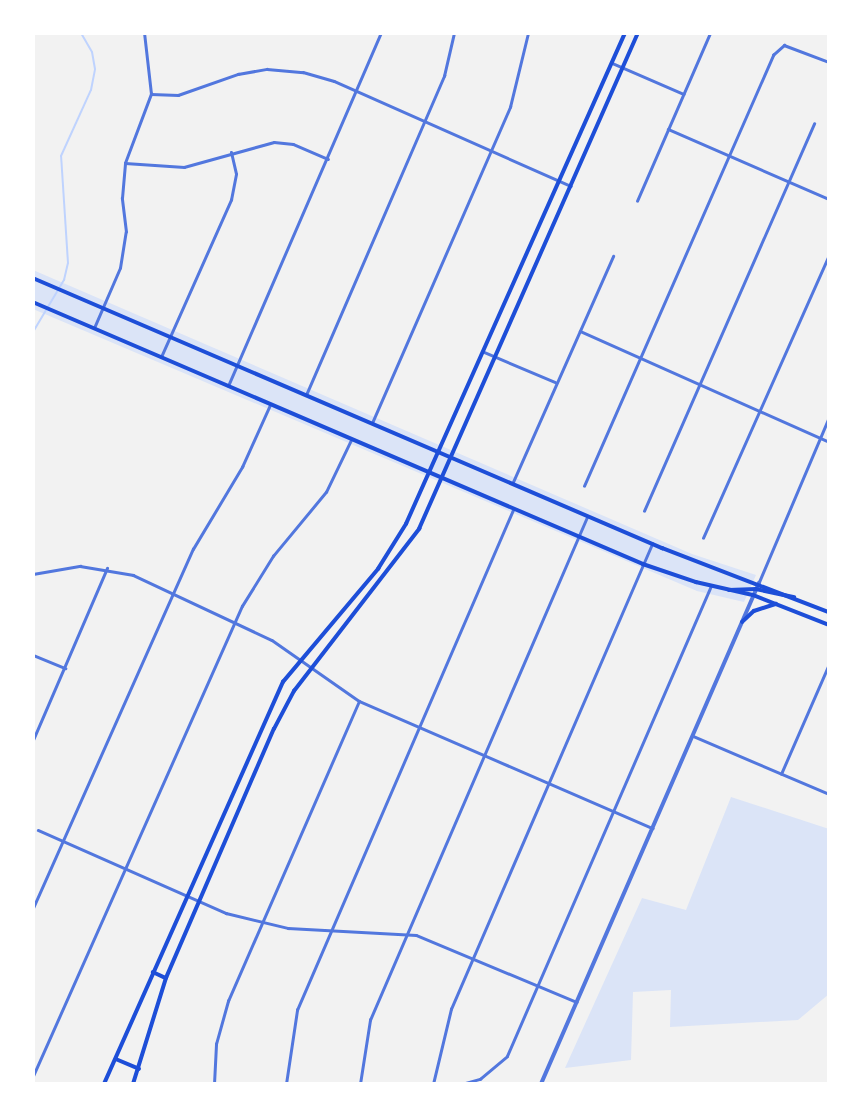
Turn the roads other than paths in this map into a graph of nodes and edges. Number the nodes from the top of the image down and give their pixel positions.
1 (144, 33) edge
2 (381, 33) edge
3 (454, 33) edge
4 (528, 33) edge
5 (625, 33) edge
6 (638, 33) edge
7 (710, 33) edge
8 (829, 62) edge
9 (612, 63) junction
10 (624, 68) junction
11 (358, 92) junction
12 (151, 94) junction
13 (684, 94) junction
14 (424, 122) junction
15 (814, 124) dead end
16 (668, 129) junction
17 (491, 151) junction
18 (231, 153) junction
19 (729, 155) junction
20 (328, 159) junction
21 (125, 163) junction
22 (559, 180) junction
23 (789, 181) junction
24 (571, 186) junction
25 (829, 199) edge
26 (637, 201) dead end
27 (829, 255) edge
28 (613, 256) dead end
29 (522, 266) junction
30 (534, 271) junction
31 (33, 278) edge
32 (33, 302) edge
33 (103, 307) junction
34 (94, 328) junction
35 (580, 331) junction
36 (170, 337) junction
37 (484, 352) junction
38 (161, 357) junction
39 (496, 358) junction
40 (640, 359) junction
41 (237, 366) junction
42 (556, 382) junction
43 (699, 384) junction
44 (228, 386) junction
45 (306, 396) junction
46 (271, 404) junction
47 (760, 411) junction
48 (829, 417) edge
49 (372, 424) junction
50 (820, 438) junction
51 (352, 439) junction
52 (829, 442) edge
53 (439, 452) junction
54 (452, 458) junction
55 (430, 472) junction
56 (443, 478) junction
57 (513, 482) junction
58 (584, 486) dead end
59 (514, 508) junction
60 (644, 511) dead end
61 (588, 515) junction
62 (579, 536) junction
63 (704, 538) dead end
64 (652, 544) junction
65 (643, 564) junction
66 (107, 568) junction
67 (378, 569) junction
68 (33, 574) edge
69 (387, 576) junction
70 (758, 583) junction
71 (711, 586) junction
72 (756, 589) junction
73 (729, 590) junction
74 (173, 593) junction
75 (753, 595) junction
76 (796, 597) junction
77 (776, 604) junction
78 (829, 612) edge
79 (235, 621) junction
80 (741, 622) junction
81 (829, 625) edge
82 (33, 655) edge
83 (300, 661) junction
84 (829, 664) edge
85 (66, 668) junction
86 (311, 668) junction
87 (359, 701) junction
88 (419, 728) junction
89 (693, 736) junction
90 (33, 740) edge
91 (484, 756) junction
92 (241, 771) junction
93 (781, 774) junction
94 (253, 776) junction
95 (547, 782) junction
96 (829, 794) edge
97 (613, 812) junction
98 (653, 828) junction
99 (37, 830) dead end
100 (63, 841) junction
101 (124, 869) junction
102 (186, 895) junction
103 (199, 901) junction
104 (33, 908) edge
105 (263, 923) junction
106 (332, 928) junction
107 (407, 934) junction
108 (473, 957) junction
109 (153, 972) junction
110 (166, 978) junction
111 (539, 985) junction
112 (577, 1002) junction
113 (115, 1059) junction
114 (139, 1069) junction
115 (33, 1076) edge
116 (104, 1084) edge
117 (133, 1084) edge
118 (214, 1084) edge
119 (286, 1084) edge
120 (360, 1084) edge
121 (433, 1084) edge
122 (462, 1084) edge
123 (541, 1084) edge

1 - 12 street
2 - 11 street
3 - 14 street
4 - 17 street
5 - 9 main road
6 - 10 main road
7 - 13 street
8 - 19 street
9 - 10 street
9 - 22 main road
10 - 13 street
10 - 24 main road
11 - 12 street
11 - 14 street
11 - 20 street
12 - 21 street
13 - 16 street
14 - 17 street
14 - 45 street
15 - 23 street
16 - 19 street
16 - 26 street
17 - 22 street
17 - 49 street
18 - 20 street
18 - 21 street
18 - 36 street
19 - 23 street
19 - 40 street
20 - 41 street
21 - 33 street
22 - 24 street
22 - 29 main road
23 - 25 street
23 - 43 street
24 - 30 main road
27 - 47 street
28 - 35 street
29 - 30 main road
29 - 37 main road
30 - 39 main road
31 - 33 main road
32 - 34 main road
33 - 34 street
33 - 36 main road
34 - 38 main road
35 - 40 street
35 - 42 street
36 - 38 street
36 - 41 main road
37 - 39 street
37 - 53 main road
38 - 44 main road
39 - 42 street
39 - 54 main road
40 - 43 street
40 - 58 street
41 - 44 street
41 - 45 main road
42 - 57 street
43 - 47 street
43 - 60 street
44 - 46 main road
45 - 49 main road
46 - 51 main road
46 - 74 street
47 - 50 street
47 - 63 street
48 - 50 street
49 - 53 main road
50 - 52 street
50 - 70 street
51 - 55 main road
51 - 79 street
53 - 54 main road
53 - 55 main road
54 - 56 main road
54 - 57 main road
55 - 56 main road
55 - 67 main road
56 - 59 main road
56 - 69 main road
57 - 61 main road
59 - 62 main road
59 - 88 street
61 - 62 street
61 - 64 main road
62 - 65 main road
62 - 91 street
64 - 65 street
64 - 70 main road
65 - 71 main road
65 - 95 street
66 - 68 street
66 - 74 street
66 - 85 street
67 - 69 main road
67 - 83 main road
69 - 86 main road
70 - 72 street
70 - 76 main road
71 - 73 main road
71 - 97 street
72 - 73 main road
72 - 75 street
72 - 76 main road
73 - 75 main road
74 - 79 street
74 - 100 street
75 - 77 main road
75 - 80 street
76 - 78 main road
77 - 80 main road
77 - 81 main road
79 - 83 street
79 - 101 street
80 - 89 street
82 - 85 street
83 - 86 street
83 - 92 main road
84 - 93 street
85 - 90 street
86 - 87 street
86 - 94 main road
87 - 88 street
87 - 105 street
88 - 91 street
88 - 106 street
89 - 93 street
89 - 98 street
91 - 95 street
91 - 107 street
92 - 94 main road
92 - 102 main road
93 - 96 street
94 - 103 main road
95 - 97 street
95 - 108 street
97 - 98 street
97 - 111 street
98 - 112 street
99 - 100 street
100 - 101 street
100 - 104 street
101 - 102 street
101 - 115 street
102 - 103 street
102 - 109 main road
103 - 105 street
103 - 110 main road
105 - 106 street
105 - 118 street
106 - 107 street
106 - 119 street
107 - 108 street
107 - 120 street
108 - 111 street
108 - 121 street
109 - 110 main road
109 - 113 main road
110 - 114 main road
111 - 112 street
111 - 122 street
112 - 123 street
113 - 114 main road
113 - 116 main road
114 - 117 main road

